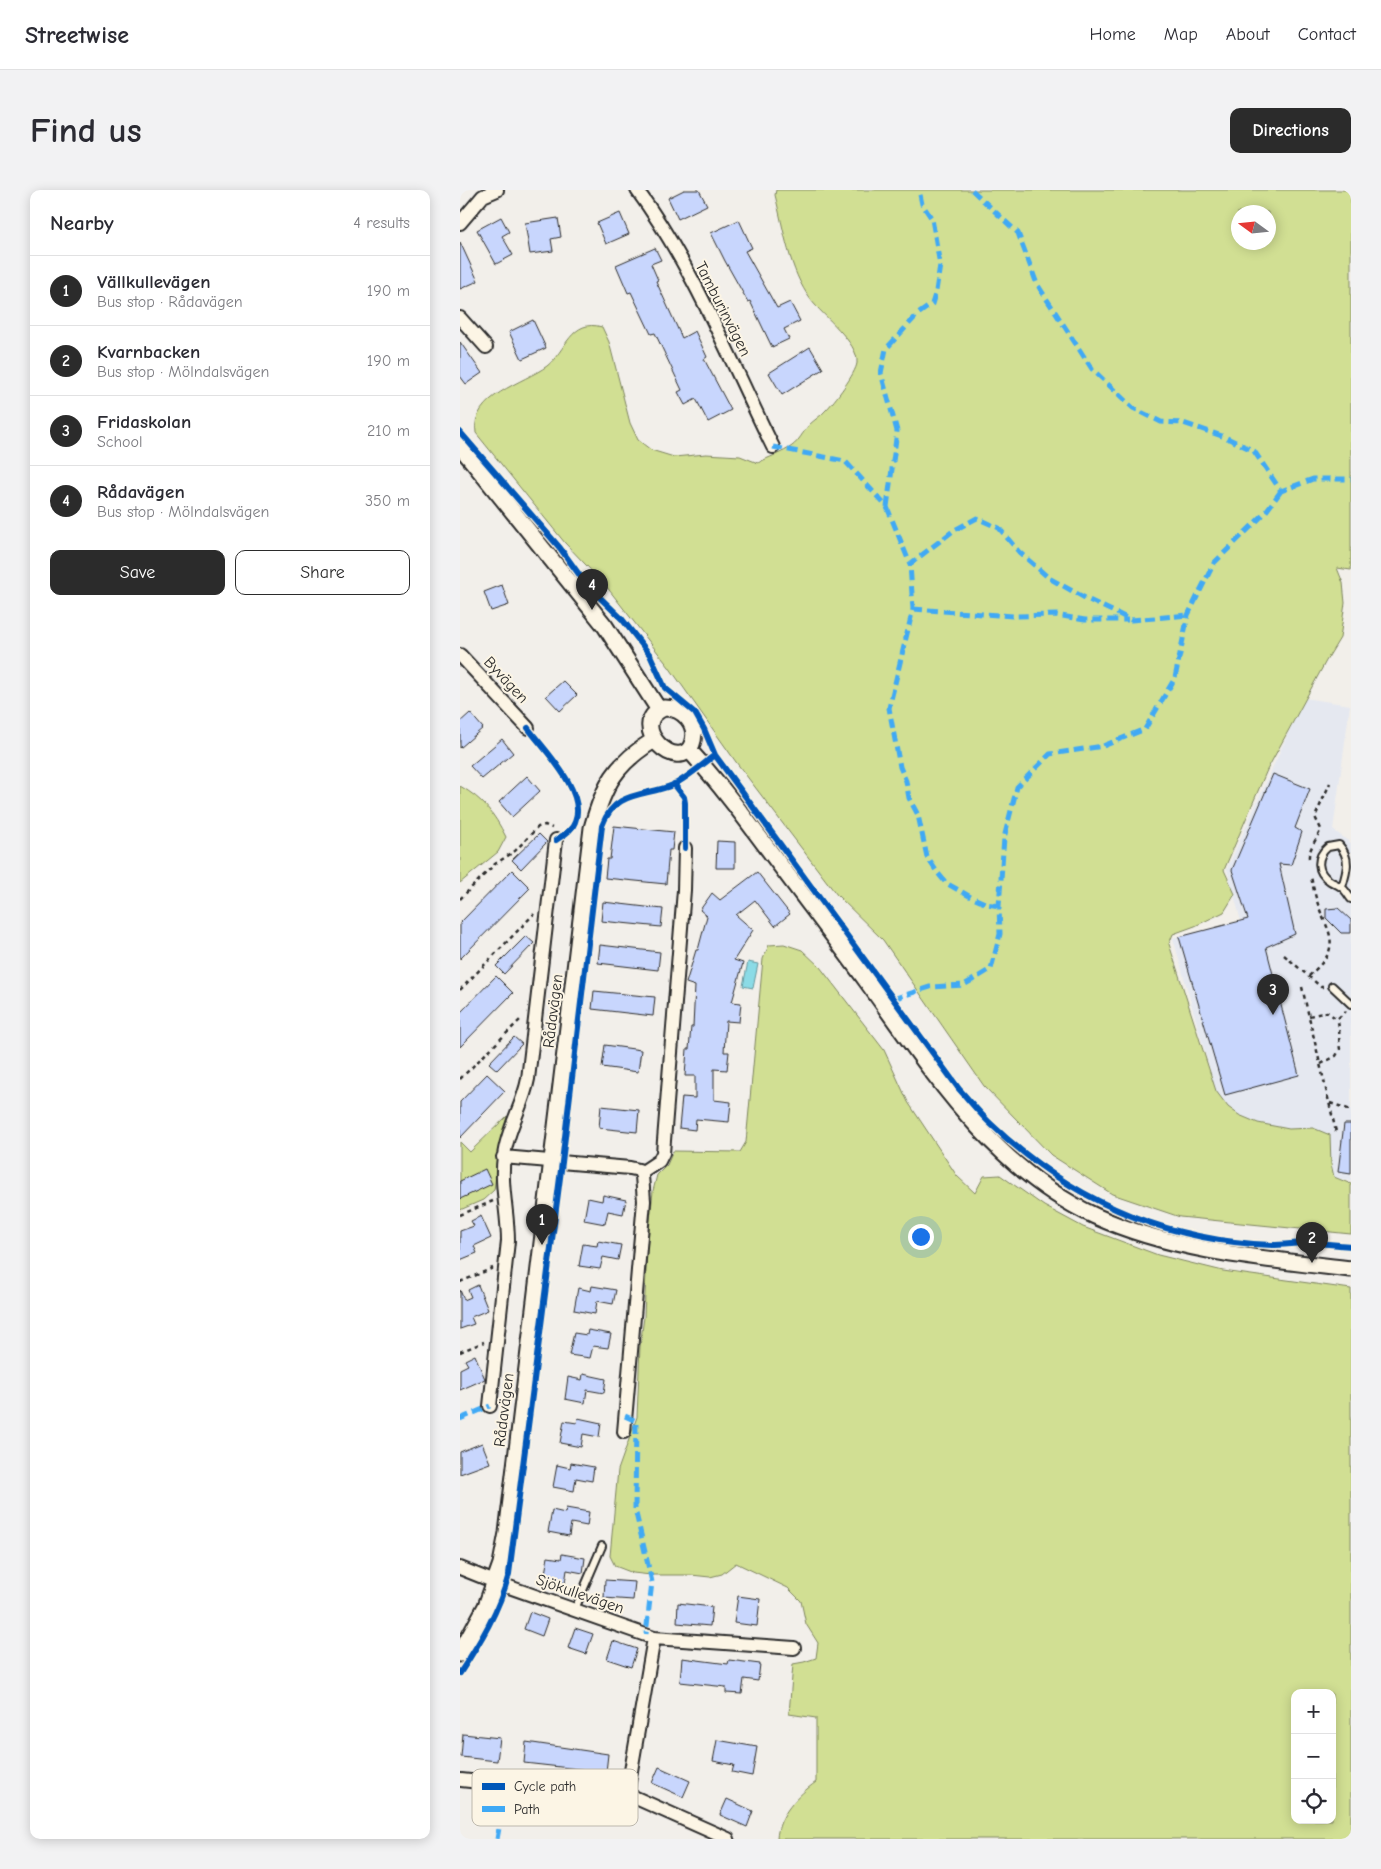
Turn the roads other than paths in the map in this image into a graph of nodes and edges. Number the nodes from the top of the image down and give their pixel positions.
1 (498, 190) edge
2 (637, 190) edge
3 (460, 223) edge
4 (460, 318) edge
5 (486, 347) dead end
6 (460, 446) edge
7 (773, 447) dead end
8 (460, 655) edge
9 (659, 710) junction
10 (528, 728) dead end
11 (654, 740) junction
12 (689, 750) junction
13 (556, 840) road end
14 (685, 848) dead end
15 (1342, 887) junction
16 (1351, 900) edge
17 (1332, 986) road end
18 (1351, 1005) edge
19 (503, 1157) junction
20 (551, 1161) junction
21 (641, 1173) junction
22 (1351, 1269) edge
23 (490, 1406) dead end
24 (624, 1432) dead end
25 (602, 1546) dead end
26 (460, 1568) edge
27 (495, 1582) junction
28 (575, 1609) junction
29 (654, 1638) junction
30 (794, 1648) dead end
31 (460, 1654) edge
32 (631, 1769) edge
33 (638, 1799) edge
34 (728, 1839) edge

1 - 3 street
2 - 7 street, Tamburinvägen
4 - 5 street
6 - 9 street
8 - 10 street, Byvägen
9 - 11 street
9 - 12 street
11 - 12 street
11 - 20 street, Rådavägen
12 - 22 street
13 - 19 street, Rådavägen
14 - 21 street
15 - 15 lane
15 - 16 lane
17 - 18 lane
19 - 20 street
19 - 23 street, Rådavägen
20 - 21 street
20 - 27 street, Rådavägen
21 - 24 street
25 - 28 lane
26 - 27 street, Sjökullevägen
27 - 28 street, Sjökullevägen
27 - 31 street, Rådavägen
28 - 29 street, Sjökullevägen
29 - 30 street, Sjökullevägen
29 - 32 street
33 - 34 street

